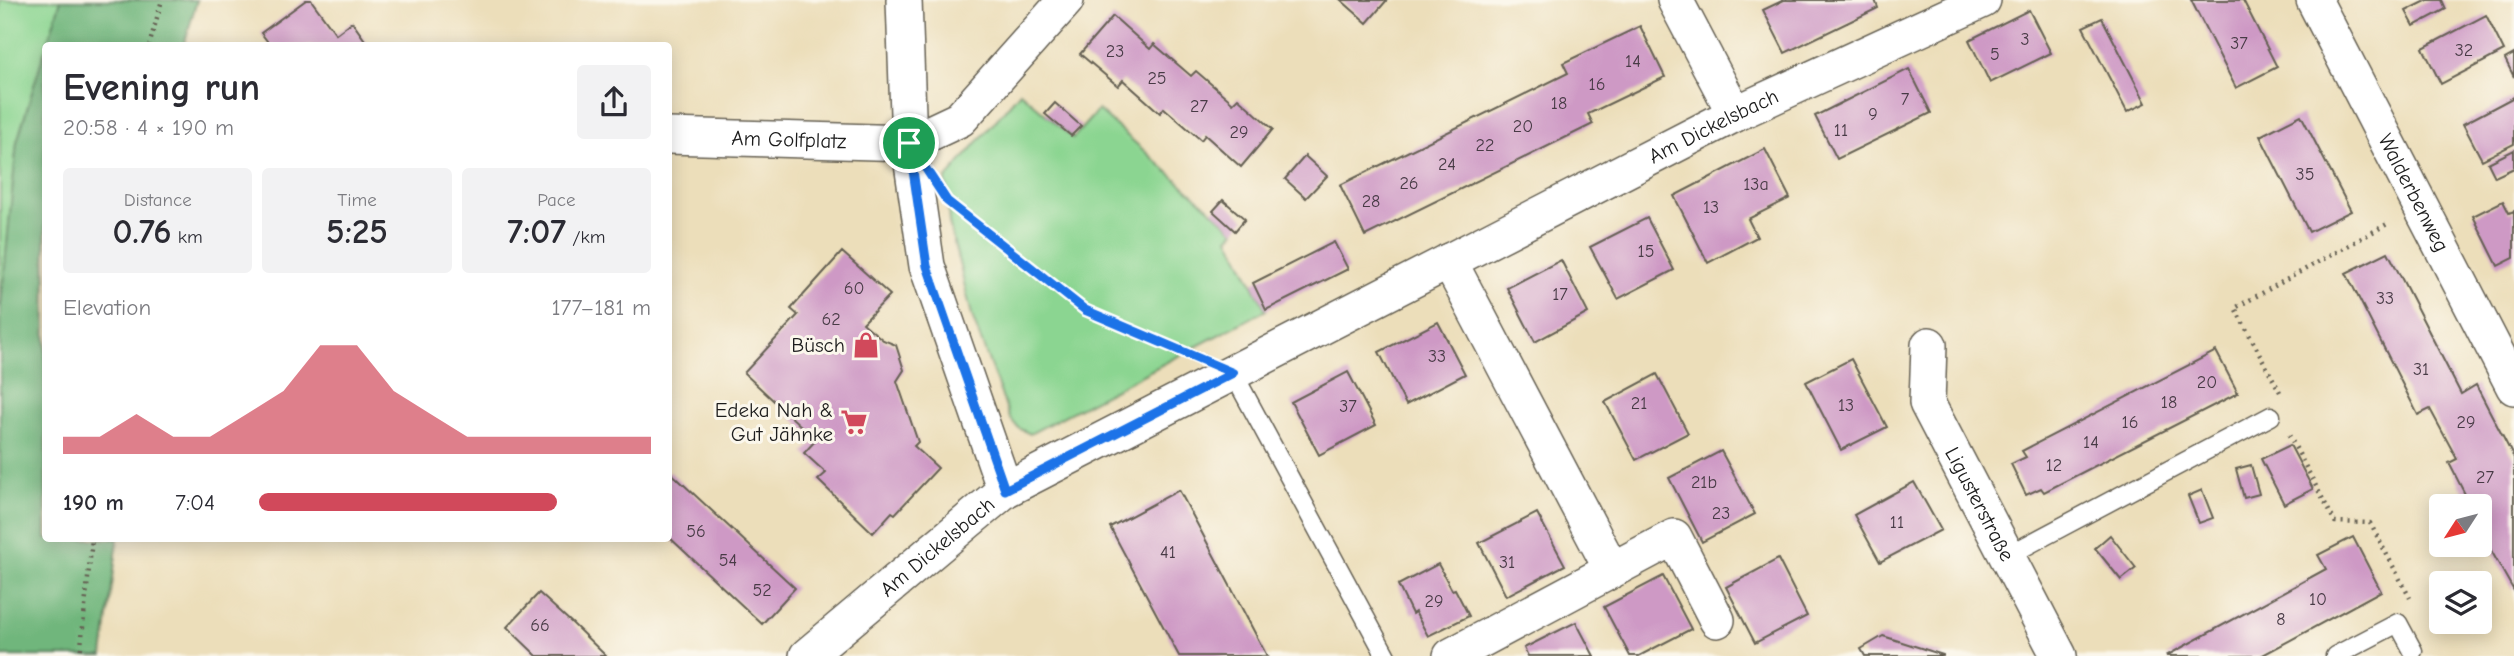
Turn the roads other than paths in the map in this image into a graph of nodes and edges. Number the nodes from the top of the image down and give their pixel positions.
1 (904, 0) edge
2 (1066, 0) edge
3 (1675, 0) edge
4 (1983, 0) edge
5 (2314, 0) edge
6 (1735, 114) junction
7 (672, 136) edge
8 (909, 143) junction
9 (1449, 261) junction
10 (1929, 345) dead end
11 (1233, 373) junction
12 (2514, 387) edge
13 (2274, 414) road end
14 (1005, 490) junction
15 (2007, 556) junction
16 (1612, 570) junction
17 (1717, 620) dead end
18 (2413, 651) dead end
19 (807, 656) edge
20 (1386, 656) edge
21 (1451, 656) edge
22 (2059, 656) edge
23 (2335, 656) edge

1 - 8 street
2 - 8 street
3 - 6 street
4 - 6 street, Am Dickelsbach
5 - 12 street, Walderbenweg
6 - 9 street, Am Dickelsbach
7 - 8 street, Am Golfplatz
8 - 14 street
9 - 11 street, Am Dickelsbach
9 - 16 street
10 - 15 street, Ligusterstraße
11 - 14 street, Am Dickelsbach
11 - 20 lane
13 - 15 lane
14 - 19 street, Am Dickelsbach
15 - 22 street, Ligusterstraße
16 - 17 street
16 - 21 street
18 - 23 lane

